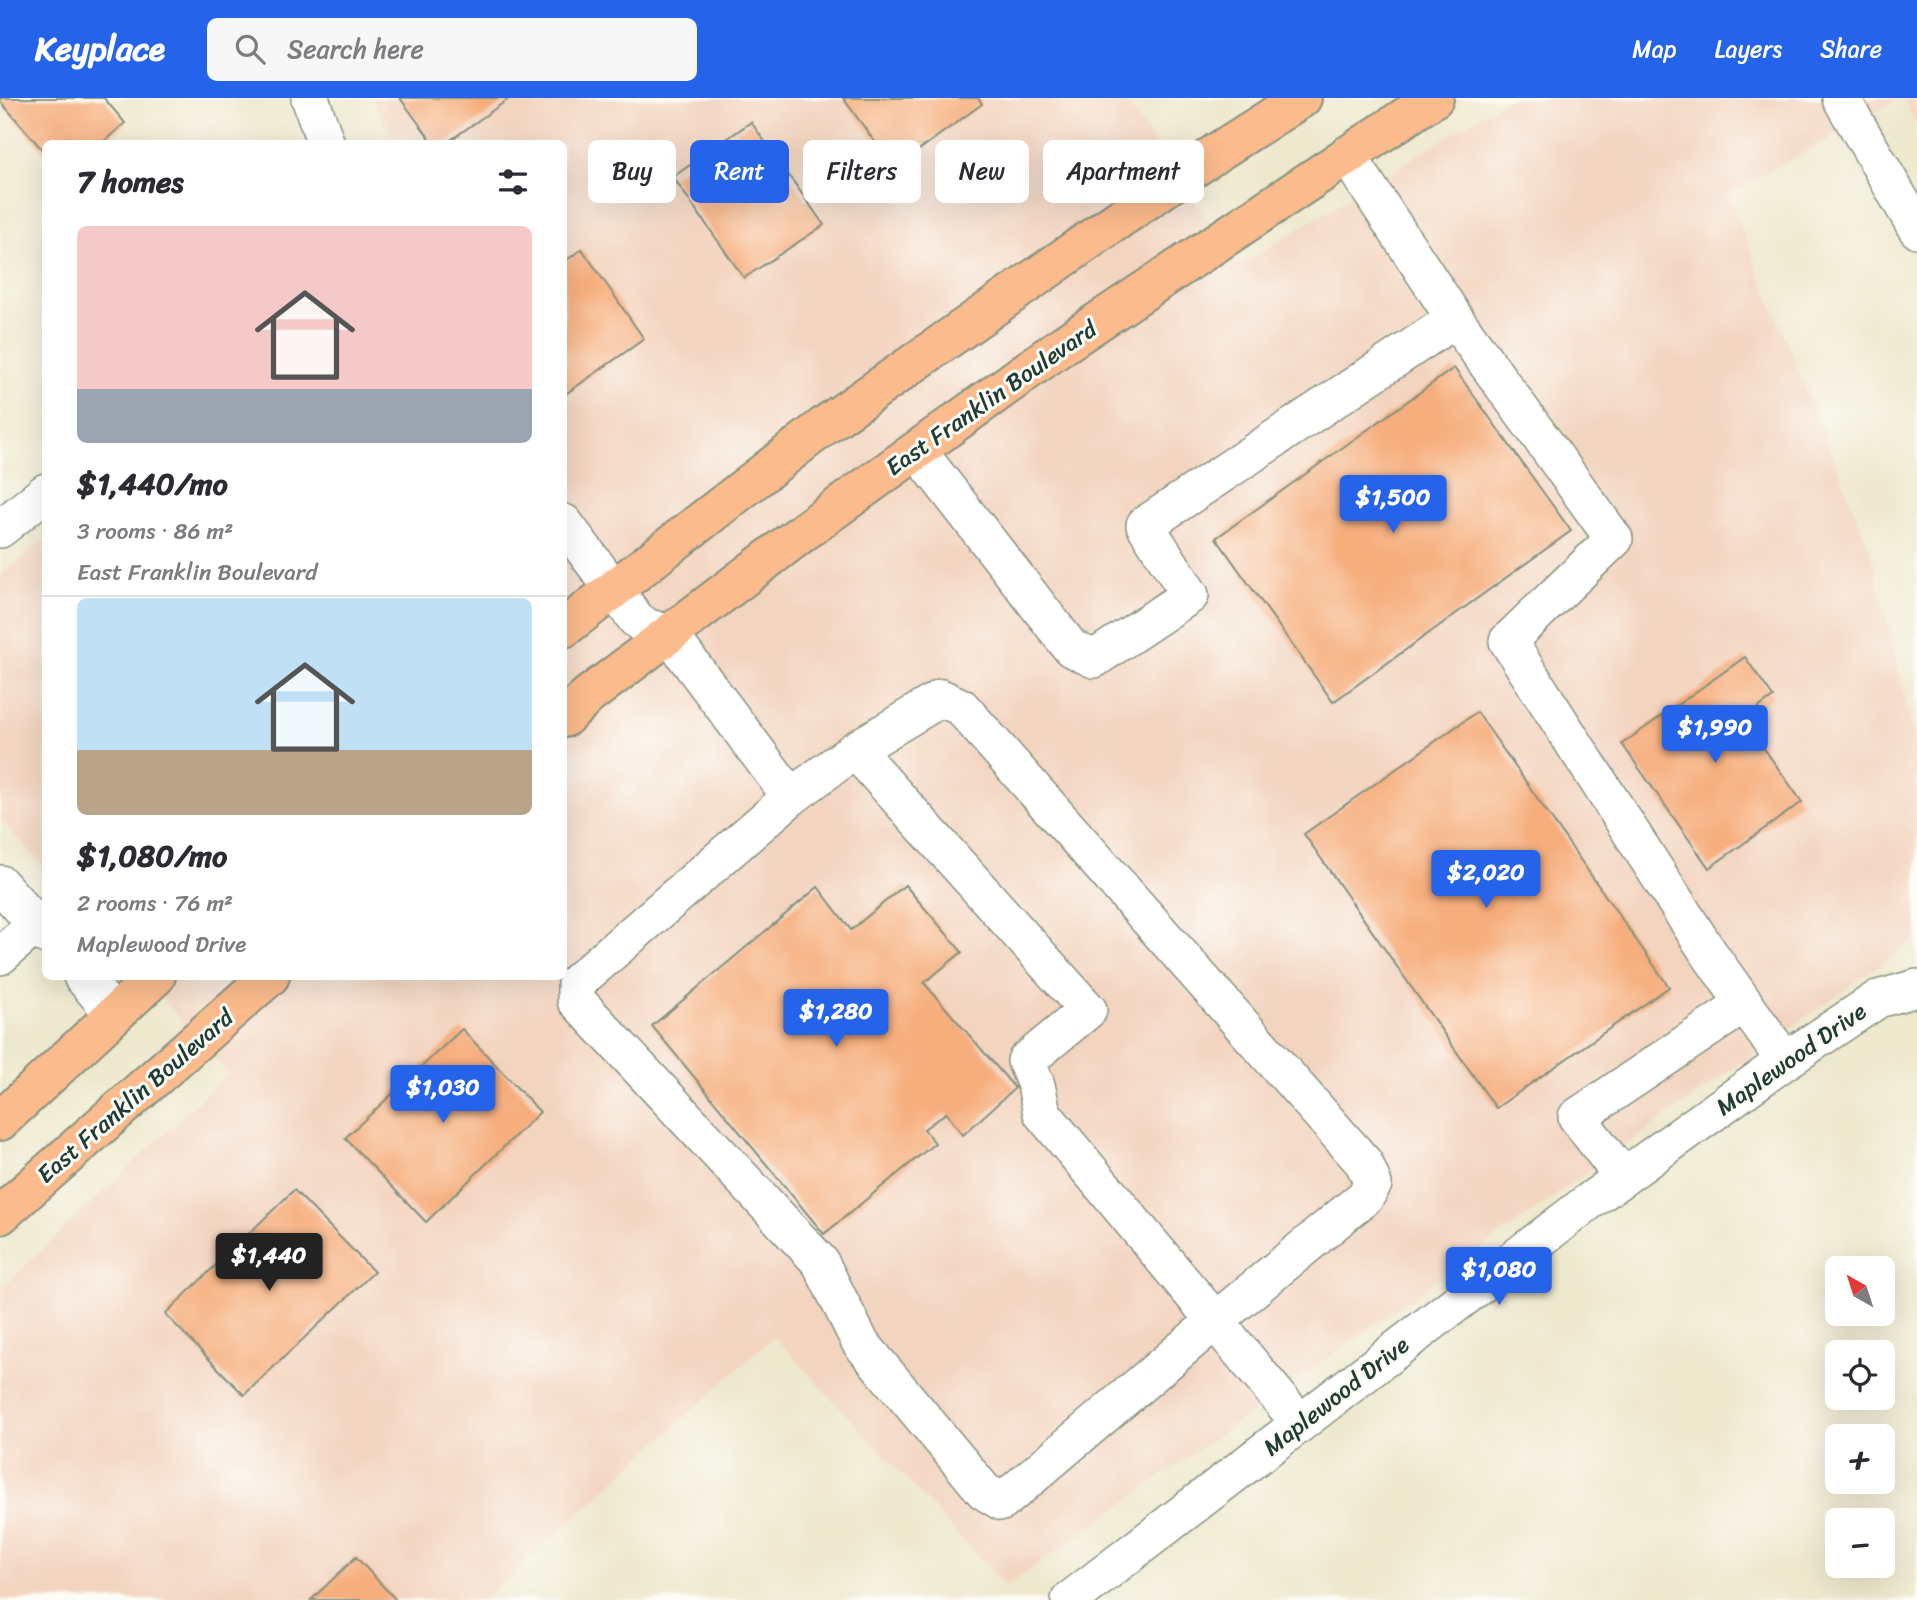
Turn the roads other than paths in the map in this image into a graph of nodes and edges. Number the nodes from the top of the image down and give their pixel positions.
1 (310, 98) edge
2 (1302, 98) edge
3 (1434, 98) edge
4 (1841, 98) edge
5 (325, 140) edge
6 (1347, 155) junction
7 (1917, 229) edge
8 (1455, 319) junction
9 (917, 450) junction
10 (42, 495) edge
11 (567, 527) edge
12 (0, 529) edge
13 (613, 591) junction
14 (567, 626) edge
15 (669, 634) junction
16 (567, 715) edge
17 (855, 750) junction
18 (791, 797) junction
19 (0, 884) edge
20 (41, 930) edge
21 (0, 956) edge
22 (85, 980) edge
23 (152, 980) edge
24 (265, 980) edge
25 (1917, 988) edge
26 (1745, 1004) junction
27 (114, 1014) junction
28 (1785, 1061) junction
29 (1, 1118) edge
30 (1623, 1177) junction
31 (0, 1215) edge
32 (1215, 1321) junction
33 (1300, 1423) junction
34 (1070, 1600) edge

1 - 5 street
2 - 13 main road
3 - 6 main road, East Franklin Boulevard
4 - 7 street
6 - 8 street
6 - 9 main road, East Franklin Boulevard
8 - 9 street
8 - 26 street
9 - 15 main road, East Franklin Boulevard
10 - 12 street
11 - 13 street
13 - 14 main road
13 - 15 street
15 - 16 main road, East Franklin Boulevard
15 - 18 street
17 - 18 street
17 - 32 street
17 - 32 street
18 - 32 street
19 - 20 street
20 - 21 street
22 - 27 street
23 - 27 main road
24 - 31 main road, East Franklin Boulevard
25 - 28 street, Maplewood Drive
26 - 28 street
26 - 30 street
27 - 29 main road
28 - 30 street, Maplewood Drive
30 - 33 street, Maplewood Drive
32 - 33 street
33 - 34 street, Maplewood Drive

